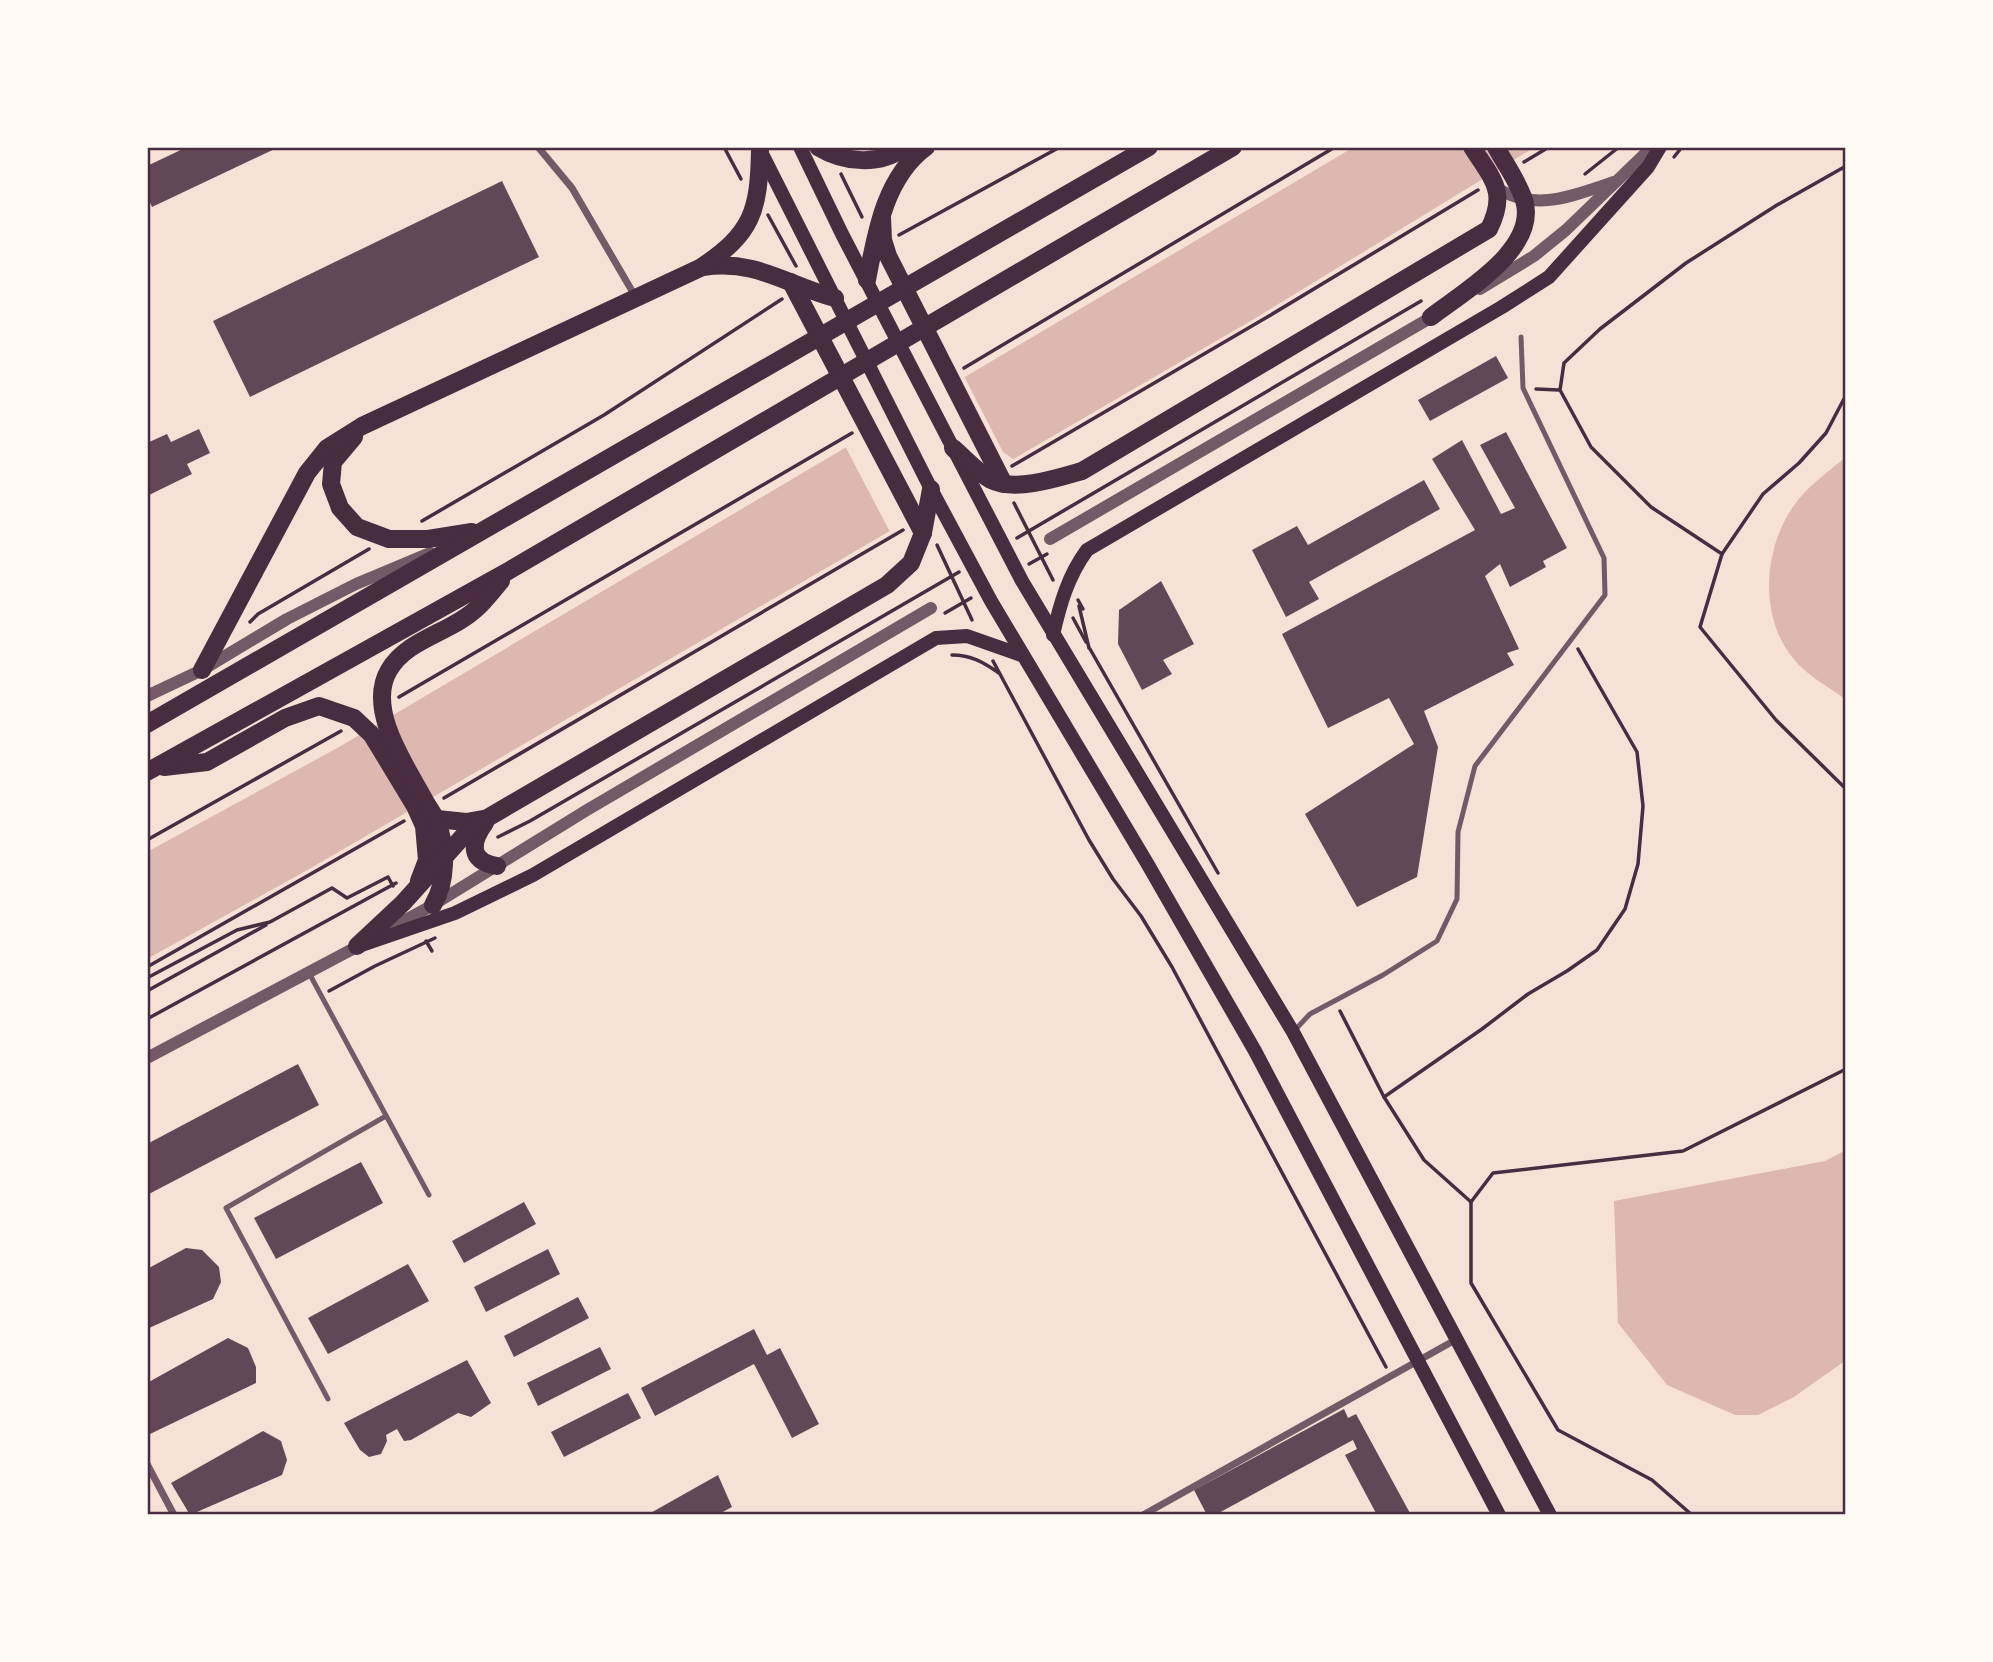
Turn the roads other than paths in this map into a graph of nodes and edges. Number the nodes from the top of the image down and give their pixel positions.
1 (538, 147) edge
2 (800, 147) edge
3 (905, 147) edge
4 (926, 147) edge
5 (1149, 147) edge
6 (1233, 147) edge
7 (1472, 147) edge
8 (1496, 147) edge
9 (1652, 147) edge
10 (1660, 147) edge
11 (759, 148) edge
12 (825, 151) edge
13 (1617, 181) junction
14 (1490, 188) junction
15 (1524, 201) junction
16 (874, 221) junction
17 (699, 268) junction
18 (867, 280) junction
19 (790, 288) junction
20 (635, 296) junction
21 (835, 298) junction
22 (1431, 317) junction
23 (1521, 337) dead end
24 (362, 426) junction
25 (953, 448) junction
26 (1005, 477) junction
27 (931, 489) junction
28 (483, 530) junction
29 (917, 530) junction
30 (1050, 538) dead end
31 (510, 570) junction
32 (931, 608) dead end
33 (1053, 635) junction
34 (1021, 655) junction
35 (202, 670) junction
36 (147, 696) edge
37 (147, 724) edge
38 (150, 770) edge
39 (489, 817) junction
40 (425, 819) junction
41 (443, 859) junction
42 (497, 866) junction
43 (417, 888) junction
44 (433, 905) junction
45 (357, 946) junction
46 (309, 972) junction
47 (1293, 1032) junction
48 (147, 1058) edge
49 (386, 1116) junction
50 (429, 1195) dead end
51 (1458, 1339) junction
52 (1419, 1360) junction
53 (328, 1399) dead end
54 (147, 1464) edge
55 (174, 1515) edge
56 (1143, 1515) edge
57 (1499, 1515) edge
58 (1550, 1515) edge

1 - 20 street
2 - 18 main road
3 - 12 highway
4 - 16 highway
5 - 28 highway
6 - 31 highway
7 - 14 highway
8 - 15 highway
9 - 13 street
10 - 33 main road
11 - 17 highway
11 - 21 main road
13 - 15 street
13 - 22 street
14 - 15 street
14 - 26 highway
15 - 22 highway
16 - 18 highway
16 - 26 highway
17 - 19 highway
17 - 20 highway
18 - 25 main road
19 - 21 highway
19 - 29 highway
20 - 24 highway
21 - 27 main road
22 - 30 street
23 - 47 lane
24 - 28 highway
24 - 35 highway
25 - 26 highway
25 - 33 main road
27 - 29 highway
27 - 34 main road
28 - 35 street
28 - 37 highway
29 - 39 highway
31 - 38 highway
31 - 40 highway
32 - 42 street
33 - 47 main road
34 - 45 main road
34 - 52 main road
35 - 36 street
38 - 40 highway
39 - 40 highway
39 - 41 highway
39 - 42 highway
40 - 41 highway
40 - 43 highway
41 - 43 highway
41 - 44 highway
42 - 44 street
43 - 45 highway
44 - 45 street
45 - 46 street
46 - 48 street
46 - 49 lane
47 - 51 main road
49 - 50 lane
49 - 53 lane
51 - 52 street
51 - 58 main road
52 - 56 street
52 - 57 main road
54 - 55 street

